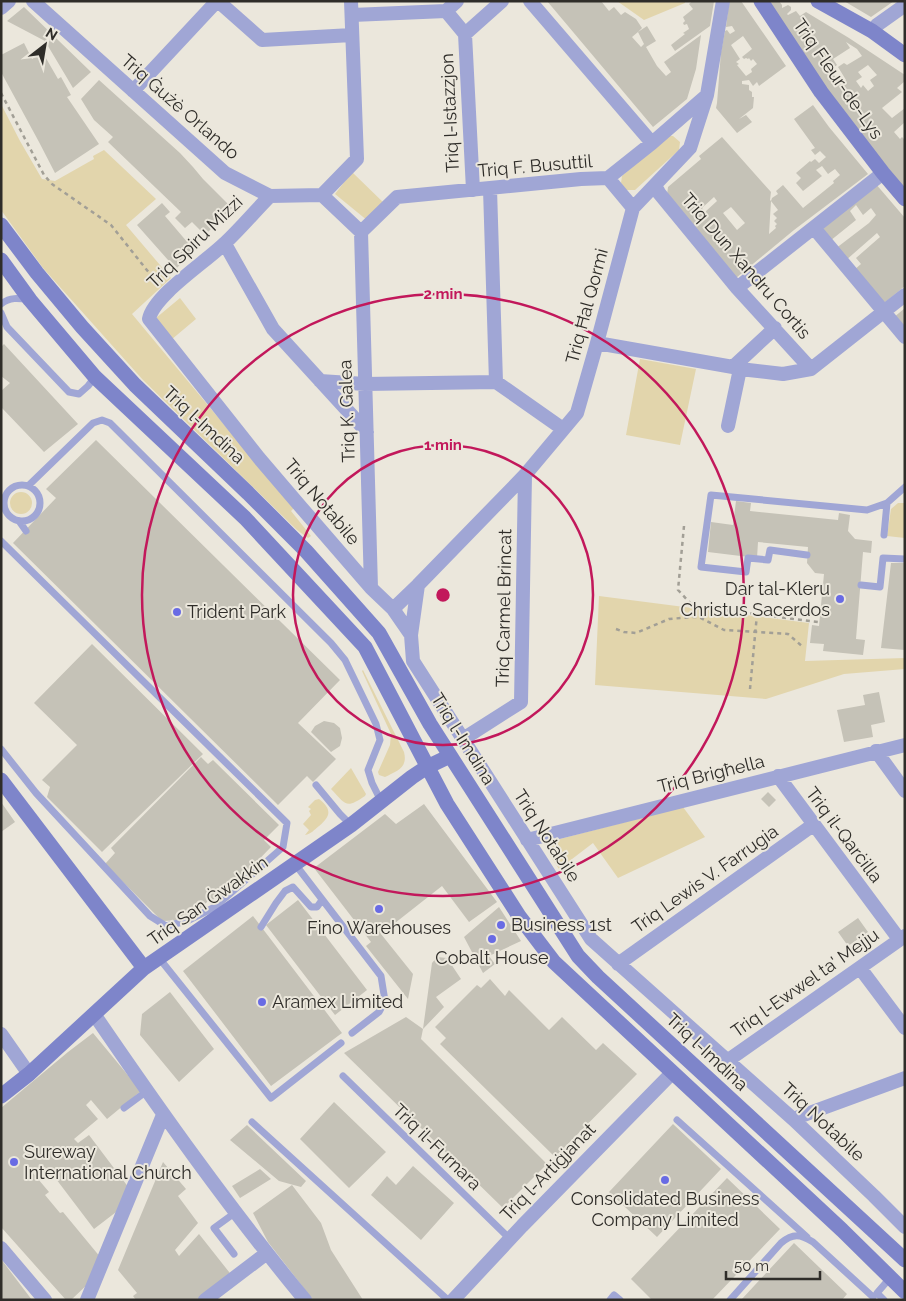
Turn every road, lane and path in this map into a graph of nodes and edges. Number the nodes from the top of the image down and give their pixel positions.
1 (8, 1) edge
2 (34, 1) edge
3 (218, 1) edge
4 (457, 1) edge
5 (502, 1) edge
6 (530, 1) edge
7 (723, 1) edge
8 (761, 1) edge
9 (818, 1) edge
10 (905, 4) edge
11 (1, 8) edge
12 (352, 8) edge
13 (446, 11) junction
14 (872, 31) junction
15 (352, 34) junction
16 (465, 34) junction
17 (905, 55) edge
18 (133, 91) junction
19 (1, 93) edge
20 (707, 95) junction
21 (652, 143) junction
22 (883, 173) junction
23 (608, 178) junction
24 (655, 185) junction
25 (490, 188) junction
26 (473, 190) junction
27 (322, 195) junction
28 (270, 196) junction
29 (905, 200) edge
30 (633, 208) junction
31 (1, 225) edge
32 (814, 228) junction
33 (361, 232) junction
34 (225, 244) junction
35 (1, 260) edge
36 (737, 288) junction
37 (166, 294) junction
38 (905, 295) edge
39 (30, 300) junction
40 (1, 304) edge
41 (884, 312) junction
42 (1, 313) edge
43 (150, 319) joint
44 (775, 328) junction
45 (905, 337) edge
46 (597, 343) junction
47 (737, 368) junction
48 (810, 369) junction
49 (95, 377) junction
50 (320, 381) junction
51 (496, 382) junction
52 (365, 384) junction
53 (728, 426) dead end
54 (563, 429) junction
55 (367, 432) junction
56 (524, 475) junction
57 (28, 486) junction
58 (905, 487) edge
59 (887, 503) junction
60 (19, 521) junction
61 (684, 526) dead end
62 (26, 530) dead end
63 (884, 535) dead end
64 (1, 541) edge
65 (807, 555) dead end
66 (905, 559) edge
67 (418, 585) junction
68 (861, 585) dead end
69 (371, 588) junction
70 (393, 608) junction
71 (758, 614) junction
72 (818, 622) dead end
73 (616, 629) dead end
74 (756, 632) junction
75 (411, 635) junction
76 (803, 647) dead end
77 (750, 689) dead end
78 (463, 739) junction
79 (905, 745) edge
80 (1, 748) edge
81 (876, 752) junction
82 (450, 756) junction
83 (427, 767) junction
84 (778, 776) junction
85 (1, 780) edge
86 (316, 785) dead end
87 (905, 791) edge
88 (381, 801) junction
89 (351, 825) junction
90 (813, 826) junction
91 (527, 840) junction
92 (295, 864) junction
93 (322, 900) junction
94 (261, 927) dead end
95 (902, 938) edge
96 (159, 957) junction
97 (618, 964) junction
98 (144, 968) junction
99 (860, 968) junction
100 (94, 1014) junction
101 (905, 1028) edge
102 (352, 1033) dead end
103 (1, 1034) edge
104 (342, 1043) dead end
105 (727, 1061) junction
106 (672, 1073) junction
107 (29, 1074) junction
108 (342, 1076) dead end
109 (905, 1078) edge
110 (147, 1091) junction
111 (1, 1096) edge
112 (124, 1108) dead end
113 (163, 1115) junction
114 (793, 1119) junction
115 (677, 1120) dead end
116 (252, 1122) dead end
117 (236, 1212) junction
118 (905, 1227) edge
119 (510, 1239) junction
120 (813, 1242) junction
121 (1, 1248) edge
122 (267, 1253) junction
123 (234, 1254) dead end
124 (905, 1260) edge
125 (890, 1278) junction
126 (905, 1292) edge
127 (873, 1297) edge
128 (45, 1300) edge
129 (87, 1300) edge
130 (205, 1300) edge
131 (305, 1300) edge
132 (448, 1300) edge
133 (453, 1300) edge
134 (730, 1300) edge
135 (884, 1300) edge

1 - 11 street
2 - 18 street, Triq Ġużè Orlando
3 - 15 street
3 - 18 street
4 - 13 street
5 - 16 street
6 - 21 street
7 - 20 street, Triq Ħal Qormi
8 - 22 main road, Triq Fleur-de-Lys
9 - 14 main road
10 - 14 street
12 - 13 street
12 - 15 street
13 - 16 street
14 - 17 main road
15 - 27 street
16 - 26 street, Triq l-Istazzjon
18 - 28 street, Triq Ġużè Orlando
19 - 37 path
20 - 21 street, Triq F. Busuttil
20 - 24 street, Triq Ħal Qormi
21 - 23 street, Triq F. Busuttil
22 - 29 main road, Triq Fleur-de-Lys
22 - 32 street
23 - 25 street, Triq F. Busuttil
23 - 30 street
24 - 30 street, Triq Ħal Qormi
24 - 36 street, Triq Dun Xandru Cortis
25 - 26 street, Triq F. Busuttil
25 - 51 street
26 - 33 street, Triq F. Busuttil
27 - 28 street, Triq Ġużè Orlando
27 - 33 street
28 - 34 street, Triq Spiru Mizzi
30 - 46 street, Triq Ħal Qormi
31 - 82 main road, Triq l-Imdina
32 - 36 street
32 - 41 street
33 - 52 street, Triq K. Galea
34 - 37 street, Triq Spiru Mizzi
34 - 50 street
35 - 39 main road
36 - 44 street, Triq Dun Xandru Cortis
37 - 43 street, Triq Spiru Mizzi
38 - 41 street
39 - 40 lane
39 - 49 main road
41 - 45 street
41 - 48 street
42 - 49 lane
43 - 69 street, Triq Notabile
44 - 47 street
44 - 48 street, Triq Dun Xandru Cortis
46 - 47 street
46 - 54 street, Triq Ħal Qormi
47 - 48 street
47 - 53 street
49 - 83 main road
50 - 52 street
50 - 55 street
51 - 52 street
51 - 54 street
52 - 55 street, Triq K. Galea
54 - 56 street, Triq Ħal Qormi
55 - 69 street, Triq K. Galea
56 - 67 street, Triq Ħal Qormi
56 - 78 street, Triq Carmel Brincat
57 - 60 lane
57 - 60 lane
57 - 88 lane
58 - 59 lane
59 - 63 lane
59 - 65 lane
60 - 62 lane
61 - 71 path
64 - 80 lane
66 - 68 lane
67 - 70 street, Triq Ħal Qormi
67 - 75 street
69 - 70 street, Triq Notabile
70 - 75 street, Triq Notabile
71 - 72 path
71 - 74 path
73 - 74 path
74 - 76 path
74 - 77 path
75 - 78 street, Triq Notabile
78 - 91 street, Triq Notabile
79 - 81 street, Triq Brigħella
81 - 84 street, Triq Brigħella
81 - 87 street
82 - 83 main road, Triq San Ġwakkin
82 - 124 main road, Triq l-Imdina
83 - 88 main road, Triq San Ġwakkin
83 - 106 main road
84 - 90 street, Triq il-Qarċilla
84 - 91 street, Triq Brigħella
85 - 98 main road
86 - 89 lane
88 - 89 main road, Triq San Ġwakkin
89 - 92 main road, Triq San Ġwakkin
90 - 95 street, Triq il-Qarċilla
90 - 97 street, Triq Lewis V. Farrugia
91 - 97 street, Triq Notabile
92 - 93 lane
92 - 96 main road, Triq San Ġwakkin
93 - 94 lane
93 - 102 lane
95 - 99 street, Triq l-Ewwel ta' Mejju
96 - 98 main road, Triq San Ġwakkin
96 - 104 lane
97 - 105 street, Triq Notabile
98 - 100 main road, Triq San Ġwakkin
99 - 101 street
99 - 105 street, Triq l-Ewwel ta' Mejju
100 - 107 main road, Triq San Ġwakkin
100 - 110 street
103 - 107 street
105 - 114 street, Triq Notabile
106 - 119 street, Triq l-Artiġjanat
106 - 125 main road
107 - 111 main road, Triq San Ġwakkin
108 - 119 lane, Triq il-Furnara
109 - 114 street
110 - 112 lane
110 - 113 street
113 - 117 street
113 - 129 street
114 - 118 street, Triq Notabile
115 - 120 lane
116 - 132 lane
117 - 122 street
117 - 123 lane
119 - 133 street, Triq l-Artiġjanat
120 - 127 lane
120 - 134 lane
121 - 128 street
122 - 130 street
122 - 131 street
125 - 126 main road
125 - 127 lane
127 - 135 lane

